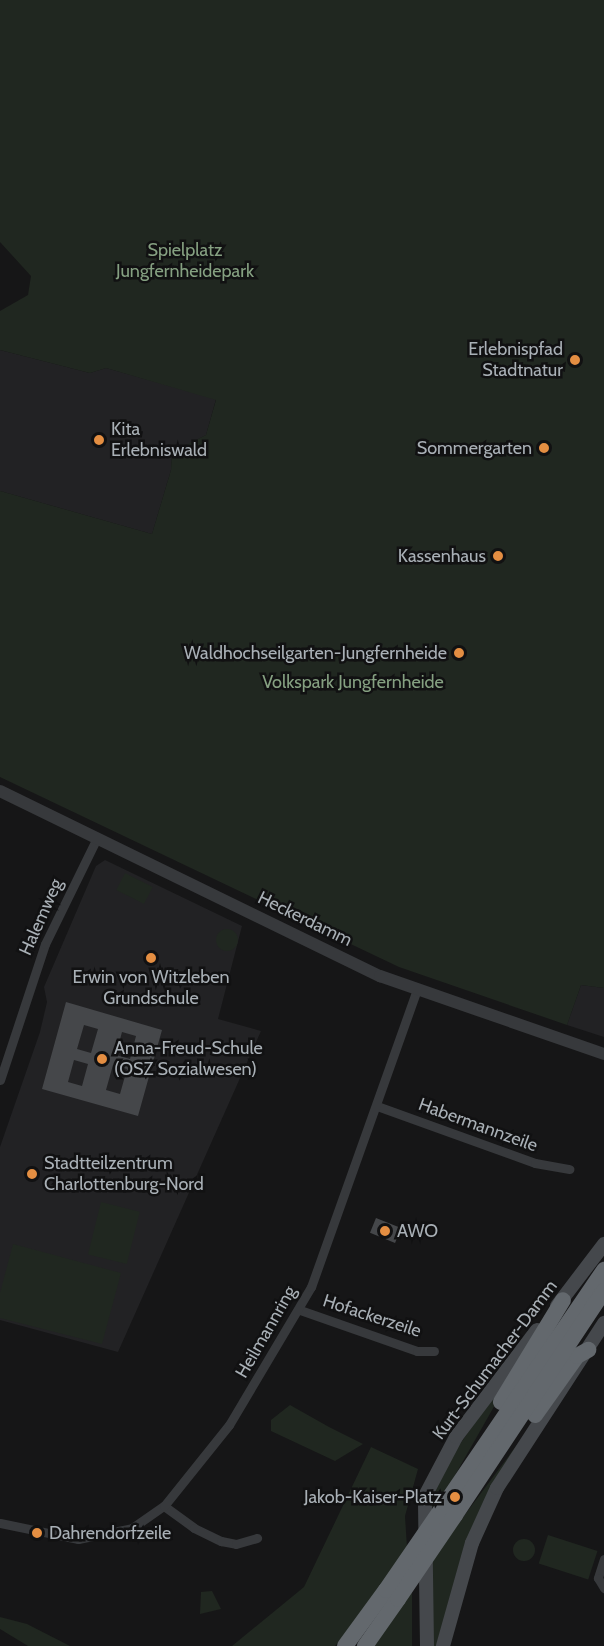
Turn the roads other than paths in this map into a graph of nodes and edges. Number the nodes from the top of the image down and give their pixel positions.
1 (0, 791) edge
2 (98, 838) junction
3 (417, 989) junction
4 (604, 1054) edge
5 (0, 1080) edge
6 (377, 1106) junction
7 (569, 1169) dead end
8 (604, 1244) edge
9 (604, 1270) edge
10 (604, 1291) edge
11 (563, 1300) junction
12 (300, 1310) junction
13 (604, 1323) edge
14 (588, 1350) junction
15 (434, 1351) dead end
16 (487, 1437) junction
17 (507, 1438) junction
18 (450, 1503) junction
19 (164, 1506) junction
20 (0, 1523) edge
21 (257, 1538) dead end
22 (604, 1558) edge
23 (604, 1588) edge
24 (392, 1594) junction
25 (345, 1646) edge
26 (365, 1646) edge
27 (427, 1646) edge
28 (443, 1646) edge

1 - 2 street, Heckerdamm
2 - 3 street, Heckerdamm
2 - 5 street, Halemweg
3 - 4 street, Heckerdamm
3 - 6 street, Heilmannring
6 - 7 street, Habermannzeile
6 - 12 street, Heilmannring
8 - 11 main road, Kurt-Schumacher-Damm
9 - 16 highway
10 - 17 highway
11 - 16 highway
11 - 27 main road, Kurt-Schumacher-Damm
12 - 15 street, Hofackerzeile
12 - 19 street, Heilmannring
13 - 14 main road
14 - 17 highway
14 - 28 main road
16 - 18 highway
17 - 18 highway
18 - 24 highway, bridge
19 - 20 street, Heilmannring
19 - 21 street
22 - 23 street
24 - 25 highway
24 - 26 highway

